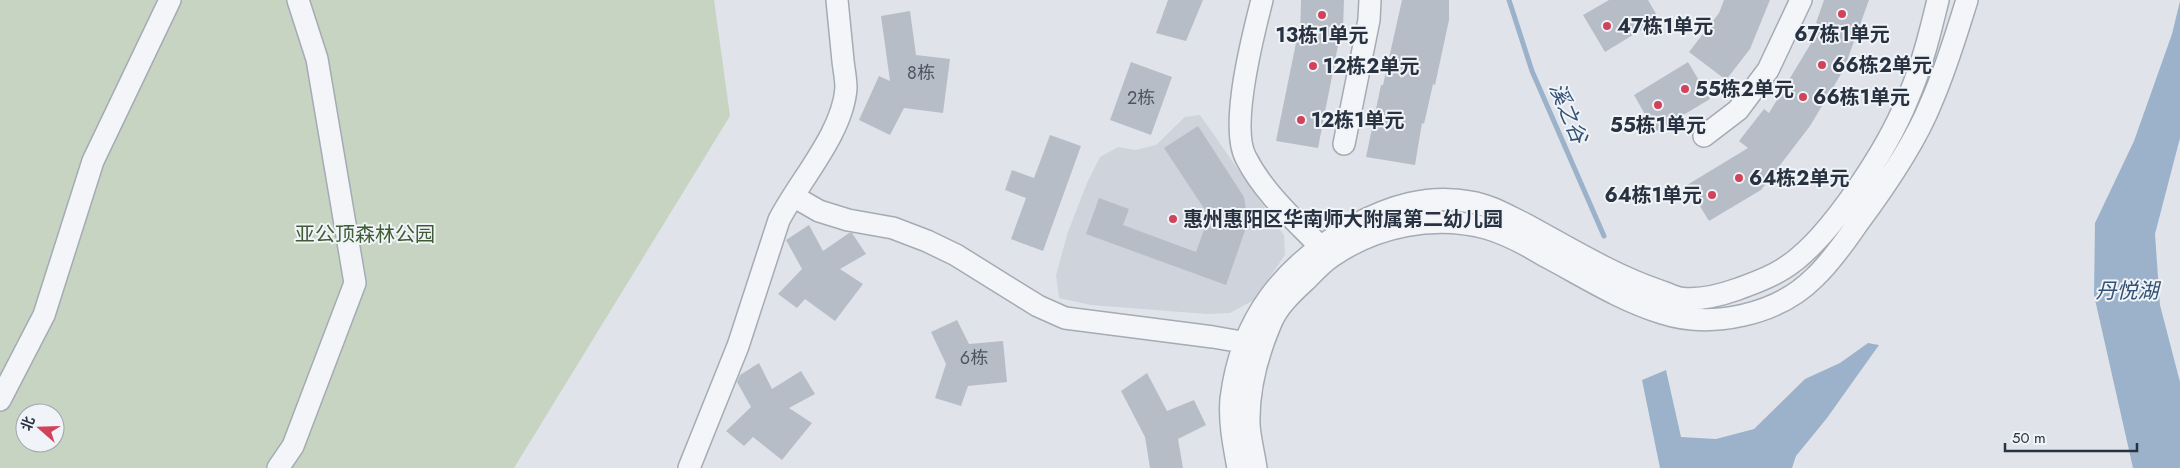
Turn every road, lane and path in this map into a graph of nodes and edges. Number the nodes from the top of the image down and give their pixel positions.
1 (170, 0) edge
2 (298, 0) edge
3 (837, 0) edge
4 (1262, 0) edge
5 (1370, 0) edge
6 (1801, 0) edge
7 (1938, 0) edge
8 (1966, 0) edge
9 (1704, 136) dead end
10 (1344, 144) dead end
11 (793, 196) junction
12 (1325, 252) junction
13 (1254, 344) junction
14 (0, 400) edge
15 (278, 468) edge
16 (689, 468) edge
17 (1238, 468) edge
18 (1256, 468) edge

1 - 14 street
2 - 15 street
3 - 11 street
4 - 12 street
5 - 10 street
6 - 9 street
7 - 12 street
8 - 12 street
11 - 13 street
11 - 16 street
12 - 13 street
13 - 17 street
13 - 18 street

